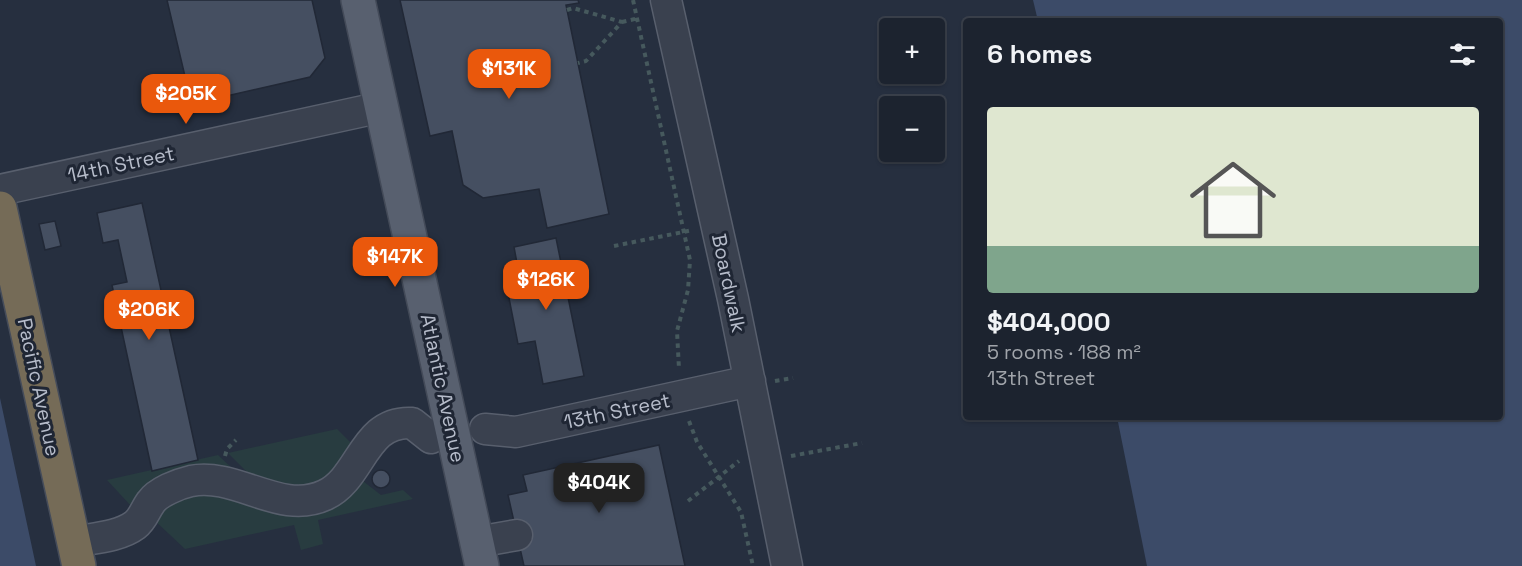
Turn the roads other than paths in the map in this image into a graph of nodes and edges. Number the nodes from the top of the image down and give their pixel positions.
1 (358, 0) edge
2 (666, 0) edge
3 (382, 107) junction
4 (0, 190) edge
5 (0, 208) edge
6 (761, 381) junction
7 (484, 429) dead end
8 (431, 438) dead end
9 (517, 535) dead end
10 (76, 554) edge
11 (479, 554) edge
12 (787, 566) edge

1 - 3 main road, Atlantic Avenue
2 - 6 street, Boardwalk
3 - 4 street, 14th Street
3 - 11 main road, Atlantic Avenue
5 - 10 highway, Pacific Avenue
6 - 7 street, 13th Street
6 - 12 street, Boardwalk
8 - 10 street
9 - 11 street

